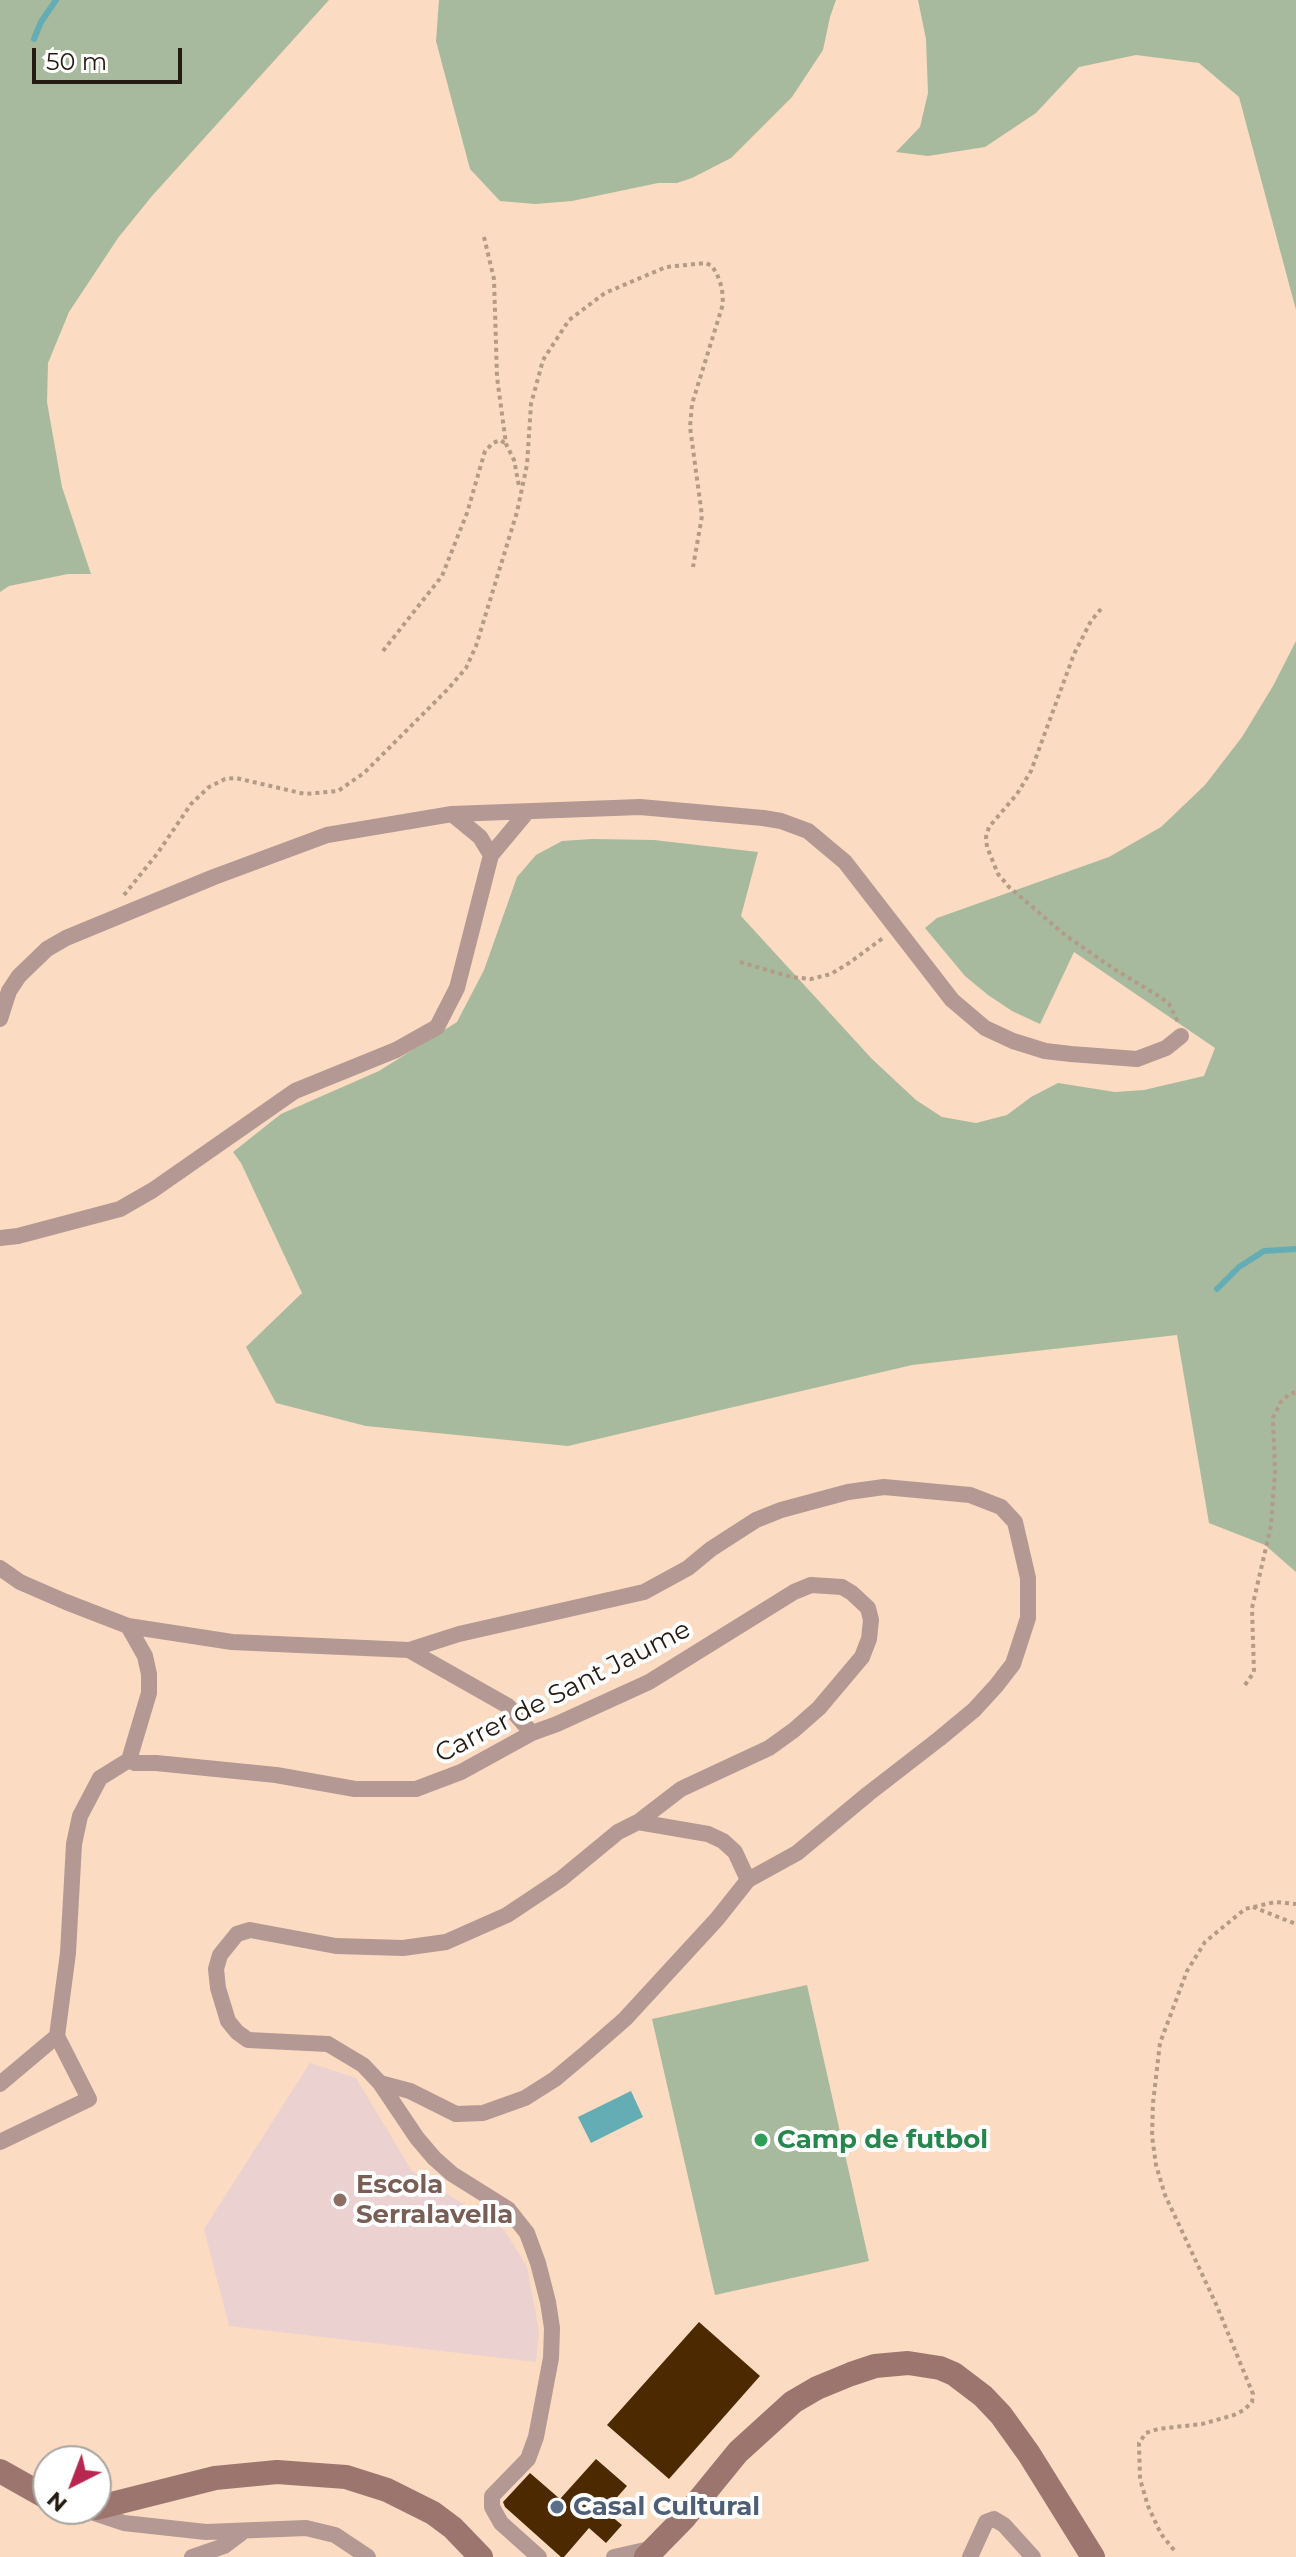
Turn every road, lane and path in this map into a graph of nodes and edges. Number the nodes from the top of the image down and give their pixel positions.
1 (484, 237) dead end
2 (506, 444) junction
3 (520, 491) junction
4 (693, 567) dead end
5 (1101, 609) dead end
6 (383, 651) dead end
7 (527, 812) junction
8 (452, 814) junction
9 (491, 855) junction
10 (100, 925) junction
11 (896, 925) junction
12 (740, 962) dead end
13 (0, 1019) edge
14 (1181, 1036) joint
15 (0, 1238) edge
16 (1296, 1392) edge
17 (0, 1568) edge
18 (128, 1626) junction
19 (409, 1650) junction
20 (1245, 1685) dead end
21 (532, 1733) junction
22 (129, 1760) junction
23 (638, 1822) junction
24 (748, 1880) junction
25 (1296, 1904) edge
26 (1252, 1907) junction
27 (1296, 1924) edge
28 (57, 2036) junction
29 (380, 2083) junction
30 (0, 2084) edge
31 (0, 2142) edge
32 (0, 2471) edge
33 (32, 2489) edge
34 (112, 2504) edge
35 (112, 2519) edge
36 (245, 2530) junction
37 (1174, 2550) dead end
38 (651, 2552) edge
39 (192, 2557) edge
40 (368, 2557) edge
41 (481, 2557) edge
42 (539, 2557) edge
43 (614, 2557) edge
44 (970, 2557) edge
45 (1033, 2557) edge
46 (1093, 2557) edge

1 - 2 path
2 - 3 path
2 - 6 path
3 - 4 path
3 - 10 path
5 - 14 path
7 - 8 street
7 - 9 street
7 - 11 street
8 - 9 street
8 - 10 street
9 - 15 street
10 - 13 street
11 - 12 path
11 - 14 street
16 - 20 path
17 - 18 street
18 - 19 street
18 - 22 street
19 - 21 street
19 - 24 street
21 - 22 street, Carrer de Sant Jaume
21 - 23 street, Carrer de Sant Jaume
22 - 28 street
23 - 24 street
23 - 29 street, Carrer de Sant Jaume
24 - 29 street
25 - 26 path
26 - 27 path
26 - 37 path
28 - 30 street
28 - 31 street
29 - 42 street
32 - 33 street
34 - 41 street
35 - 36 street
36 - 39 street
36 - 40 street
38 - 43 street
38 - 46 street
44 - 45 street

